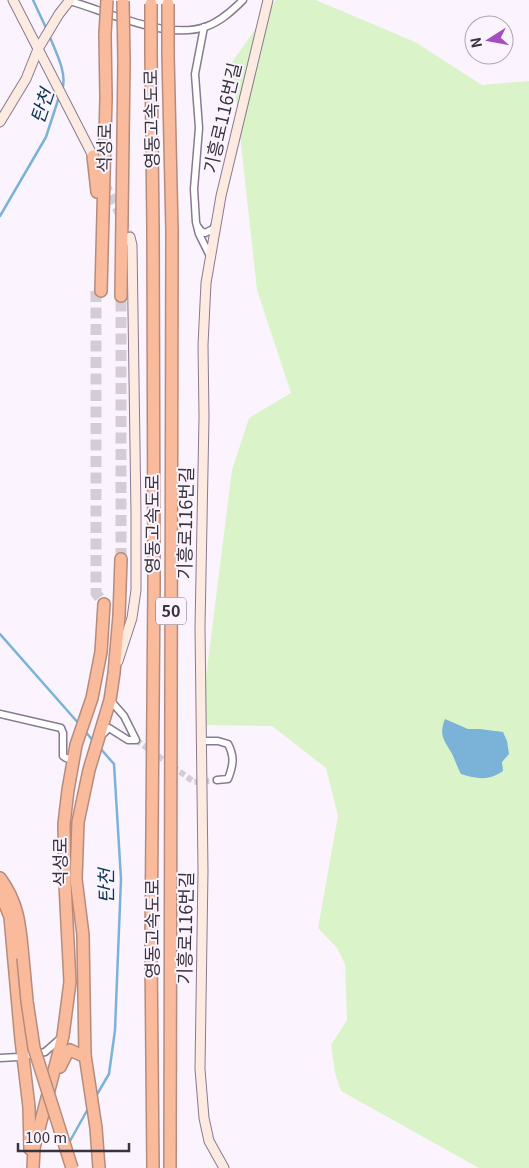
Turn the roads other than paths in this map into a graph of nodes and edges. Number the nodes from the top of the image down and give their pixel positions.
1 (13, 0) edge
2 (107, 0) edge
3 (123, 0) edge
4 (243, 0) edge
5 (268, 0) edge
6 (70, 1) edge
7 (151, 2) edge
8 (168, 2) edge
9 (204, 27) junction
10 (38, 49) junction
11 (0, 122) edge
12 (92, 156) joint
13 (196, 222) junction
14 (216, 224) junction
15 (130, 237) tunnel mouth
16 (210, 257) junction
17 (121, 296) tunnel mouth
18 (121, 559) tunnel mouth
19 (104, 604) tunnel mouth
20 (114, 673) junction
21 (109, 704) junction
22 (0, 714) edge
23 (104, 733) dead end
24 (201, 741) junction
25 (74, 760) junction
26 (217, 780) tunnel mouth
27 (0, 878) edge
28 (0, 892) edge
29 (63, 1036) junction
30 (85, 1055) junction
31 (23, 1056) junction
32 (0, 1058) edge
33 (51, 1082) junction
34 (33, 1168) edge
35 (72, 1168) edge
36 (99, 1168) edge
37 (154, 1168) edge
38 (170, 1168) edge
39 (224, 1168) edge

1 - 10 street
2 - 12 highway, 석성로, bridge
3 - 17 highway, 석성로, bridge
4 - 9 street
5 - 14 street, 기흥로116번길
6 - 9 street
6 - 10 street
7 - 37 highway, 영동고속도로 / 50, bridge
8 - 38 highway, 영동고속도로 / 50, bridge
9 - 13 street
10 - 11 street
10 - 12 street
13 - 14 street
13 - 16 street
14 - 16 street, 기흥로116번길
15 - 20 street
16 - 24 street, 기흥로116번길
18 - 20 highway, 석성로
19 - 25 highway, 석성로
20 - 21 highway, 석성로
21 - 23 street
21 - 30 highway, 석성로
22 - 25 street
24 - 26 street
24 - 39 street, 기흥로116번길
25 - 29 highway, 석성로
27 - 35 highway, bridge
28 - 31 highway
29 - 31 street
29 - 33 highway, 석성로
30 - 33 highway
30 - 36 highway, 석성로
31 - 32 street
31 - 34 highway
33 - 34 highway, 석성로

